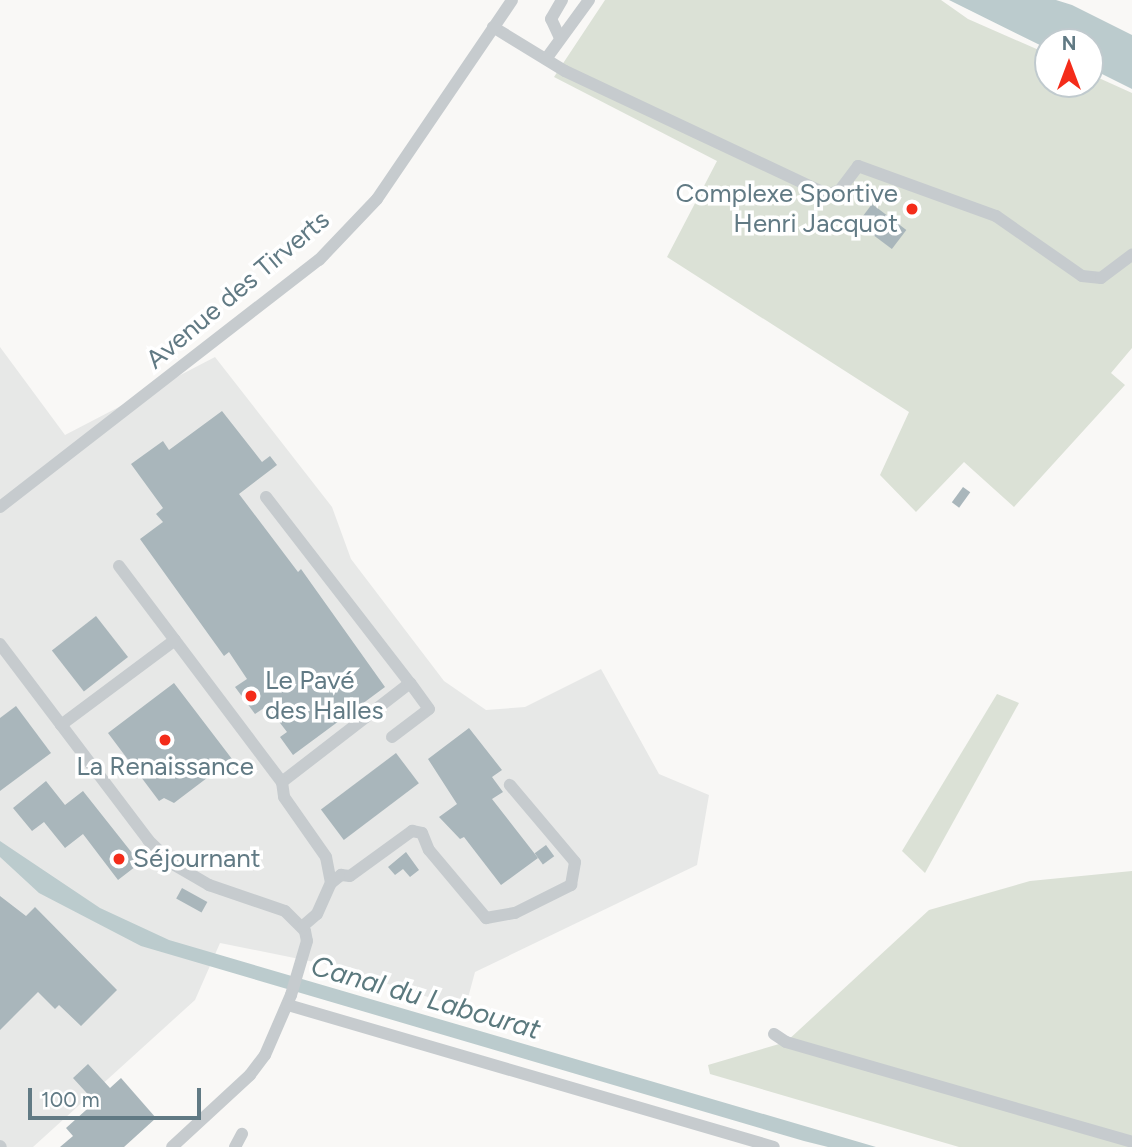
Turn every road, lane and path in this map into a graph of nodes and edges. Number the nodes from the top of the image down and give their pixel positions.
1 (512, 0) edge
2 (562, 0) edge
3 (589, 0) edge
4 (493, 27) junction
5 (560, 38) junction
6 (546, 59) junction
7 (1132, 255) edge
8 (266, 497) dead end
9 (0, 507) edge
10 (119, 566) dead end
11 (175, 640) junction
12 (1, 648) edge
13 (410, 683) junction
14 (61, 725) junction
15 (392, 737) dead end
16 (282, 782) junction
17 (510, 785) dead end
18 (331, 883) junction
19 (303, 926) junction
20 (289, 1000) junction
21 (774, 1034) dead end
22 (242, 1134) dead end
23 (1132, 1142) edge
24 (172, 1147) edge
25 (235, 1147) edge
26 (774, 1147) edge

1 - 4 street, Avenue des Tirverts
2 - 5 street
3 - 5 street
4 - 6 street
4 - 9 street, Avenue des Tirverts
5 - 6 street
6 - 7 street
8 - 13 street
10 - 11 street
11 - 14 street
11 - 16 street
12 - 14 street
13 - 15 street
13 - 16 street
14 - 19 street
16 - 18 street
17 - 18 street
18 - 19 street
19 - 20 street
20 - 24 street
20 - 26 street
21 - 23 street
22 - 25 street

